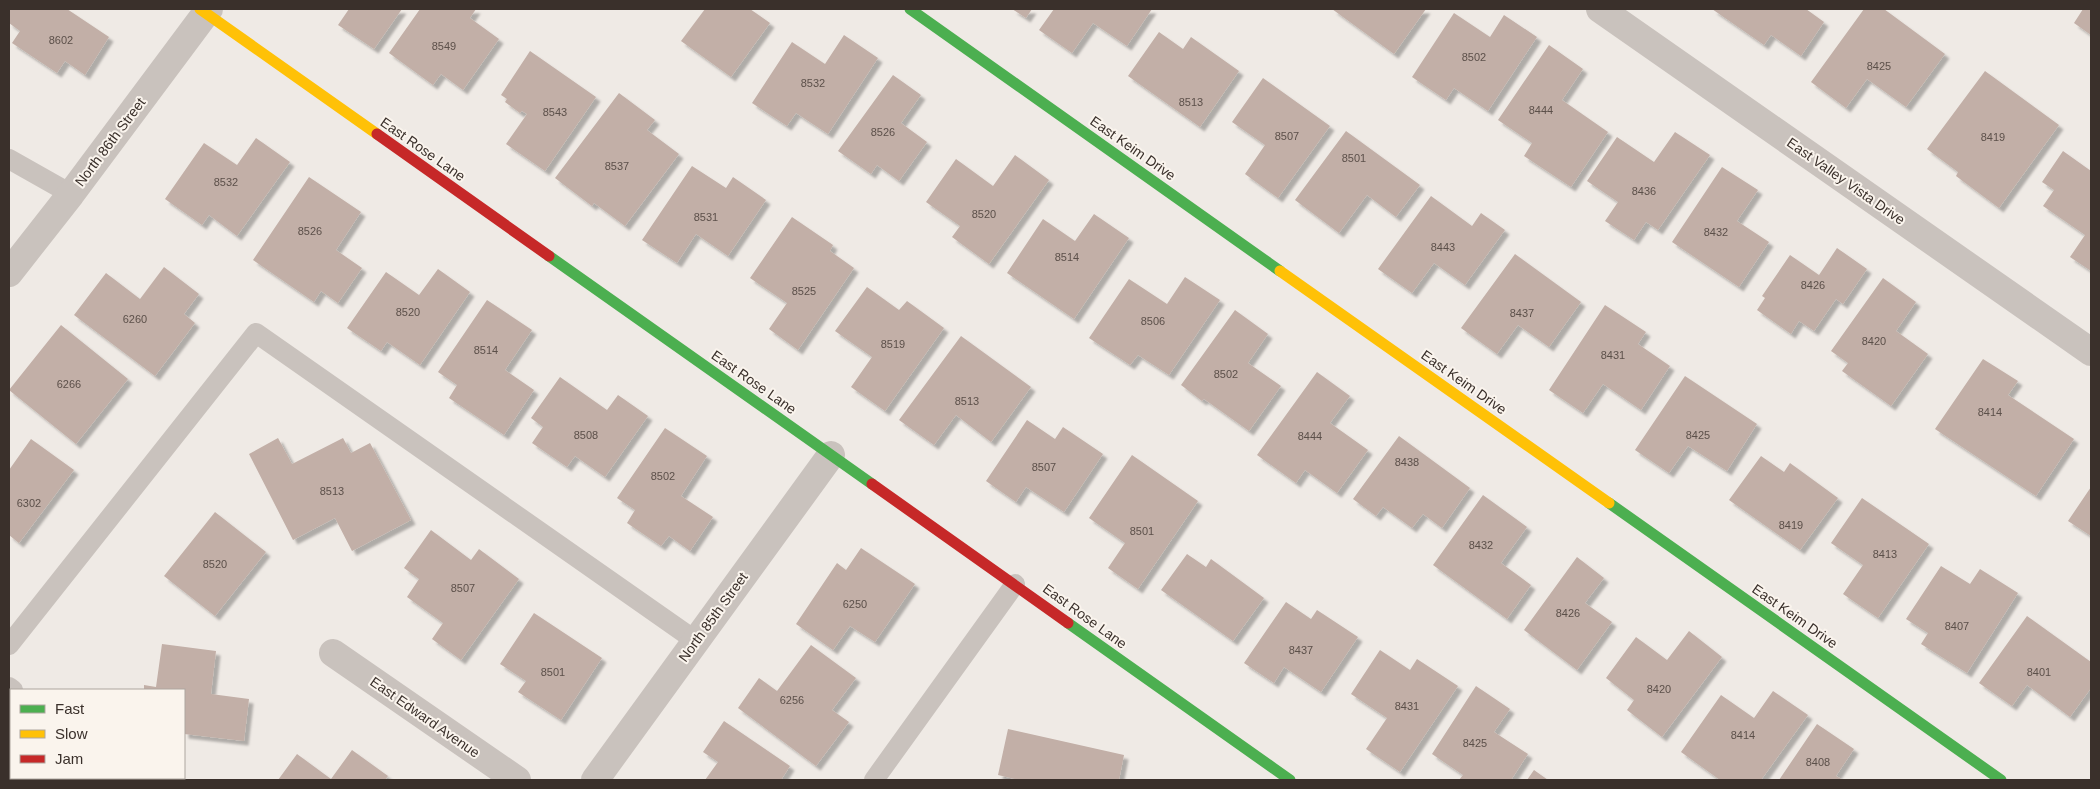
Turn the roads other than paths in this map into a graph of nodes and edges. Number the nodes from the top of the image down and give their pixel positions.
1 (910, 9) edge
2 (1600, 9) edge
3 (205, 10) edge
4 (9, 159) edge
5 (71, 194) junction
6 (9, 273) edge
7 (2091, 352) edge
8 (831, 454) junction
9 (1015, 584) junction
10 (696, 641) junction
11 (9, 645) edge
12 (333, 653) dead end
13 (517, 780) edge
14 (595, 780) edge
15 (874, 780) edge
16 (1290, 780) edge
17 (2000, 780) edge

1 - 17 street, East Keim Drive
2 - 7 street, East Valley Vista Drive
3 - 5 street, North 86th Street
3 - 8 street, East Rose Lane
4 - 5 lane
5 - 6 street, North 86th Street
8 - 9 street, East Rose Lane
8 - 10 street, North 85th Street
9 - 15 lane
9 - 16 street, East Rose Lane
10 - 11 lane
10 - 14 street, North 85th Street
12 - 13 street, East Edward Avenue

